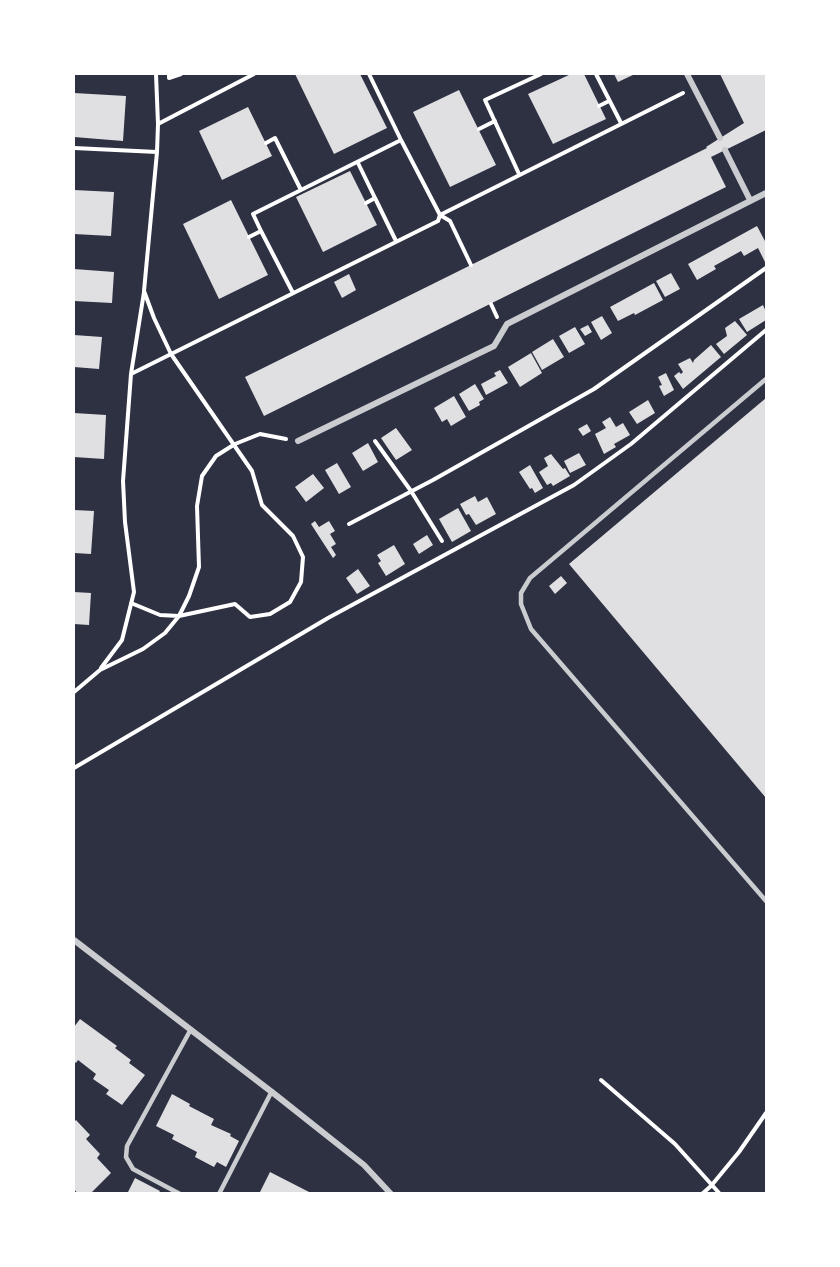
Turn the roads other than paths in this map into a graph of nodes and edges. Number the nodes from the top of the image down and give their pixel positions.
1 (687, 74) edge
2 (720, 138) dead end
3 (725, 150) dead end
4 (766, 193) edge
5 (750, 201) junction
6 (766, 379) edge
7 (298, 441) road end
8 (766, 901) edge
9 (74, 940) edge
10 (191, 1029) junction
11 (272, 1091) junction
12 (180, 1194) edge
13 (219, 1194) edge
14 (391, 1194) edge

1 - 2 street
3 - 5 street
4 - 5 street
5 - 7 street
6 - 8 lane
9 - 10 street
10 - 11 street
10 - 12 lane
11 - 13 lane
11 - 14 street

